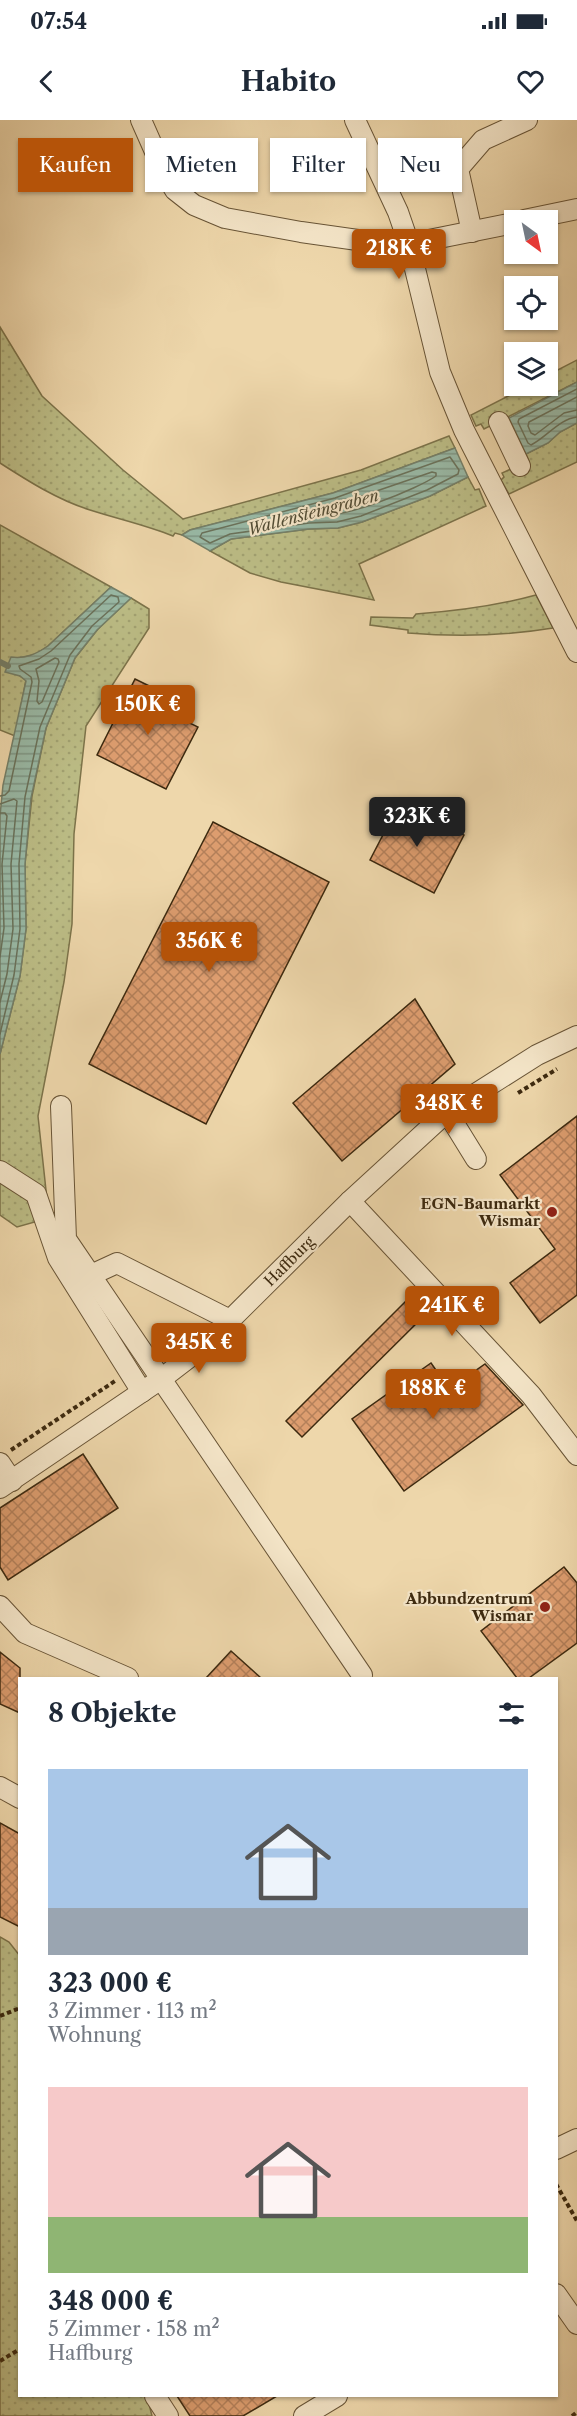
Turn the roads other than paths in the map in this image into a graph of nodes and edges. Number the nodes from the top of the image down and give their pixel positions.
1 (141, 120) edge
2 (355, 120) edge
3 (527, 120) edge
4 (577, 209) edge
5 (558, 213) edge
6 (504, 225) edge
7 (472, 232) junction
8 (410, 244) junction
9 (499, 422) dead end
10 (520, 466) dead end
11 (577, 652) edge
12 (577, 1036) edge
13 (62, 1106) dead end
14 (447, 1112) junction
15 (476, 1159) dead end
16 (0, 1171) edge
17 (350, 1201) junction
18 (90, 1275) junction
19 (230, 1320) junction
20 (161, 1379) junction
21 (142, 1392) junction
22 (577, 1455) edge
23 (4, 1457) edge
24 (6, 1485) edge
25 (0, 1606) edge
26 (362, 1675) dead end
27 (126, 1677) edge
28 (0, 1787) edge
29 (18, 1797) edge
30 (577, 2139) edge
31 (558, 2148) edge
32 (558, 2297) edge
33 (577, 2324) edge
34 (156, 2397) edge
35 (335, 2397) edge
36 (168, 2416) edge
37 (304, 2416) edge

1 - 8 street
2 - 8 street
3 - 7 street
4 - 5 street
6 - 7 street
7 - 8 street
8 - 11 street
9 - 10 street
12 - 14 street, Haffburg
13 - 18 street
14 - 15 street
14 - 17 street, Haffburg
16 - 21 street
17 - 19 street, Haffburg
17 - 22 street
18 - 19 street
18 - 20 street
19 - 20 street, Haffburg
20 - 21 street, Haffburg
20 - 26 street
21 - 24 street, Haffburg
23 - 24 street
25 - 27 street
28 - 29 street
30 - 31 street
32 - 33 street
34 - 36 street
35 - 37 street

